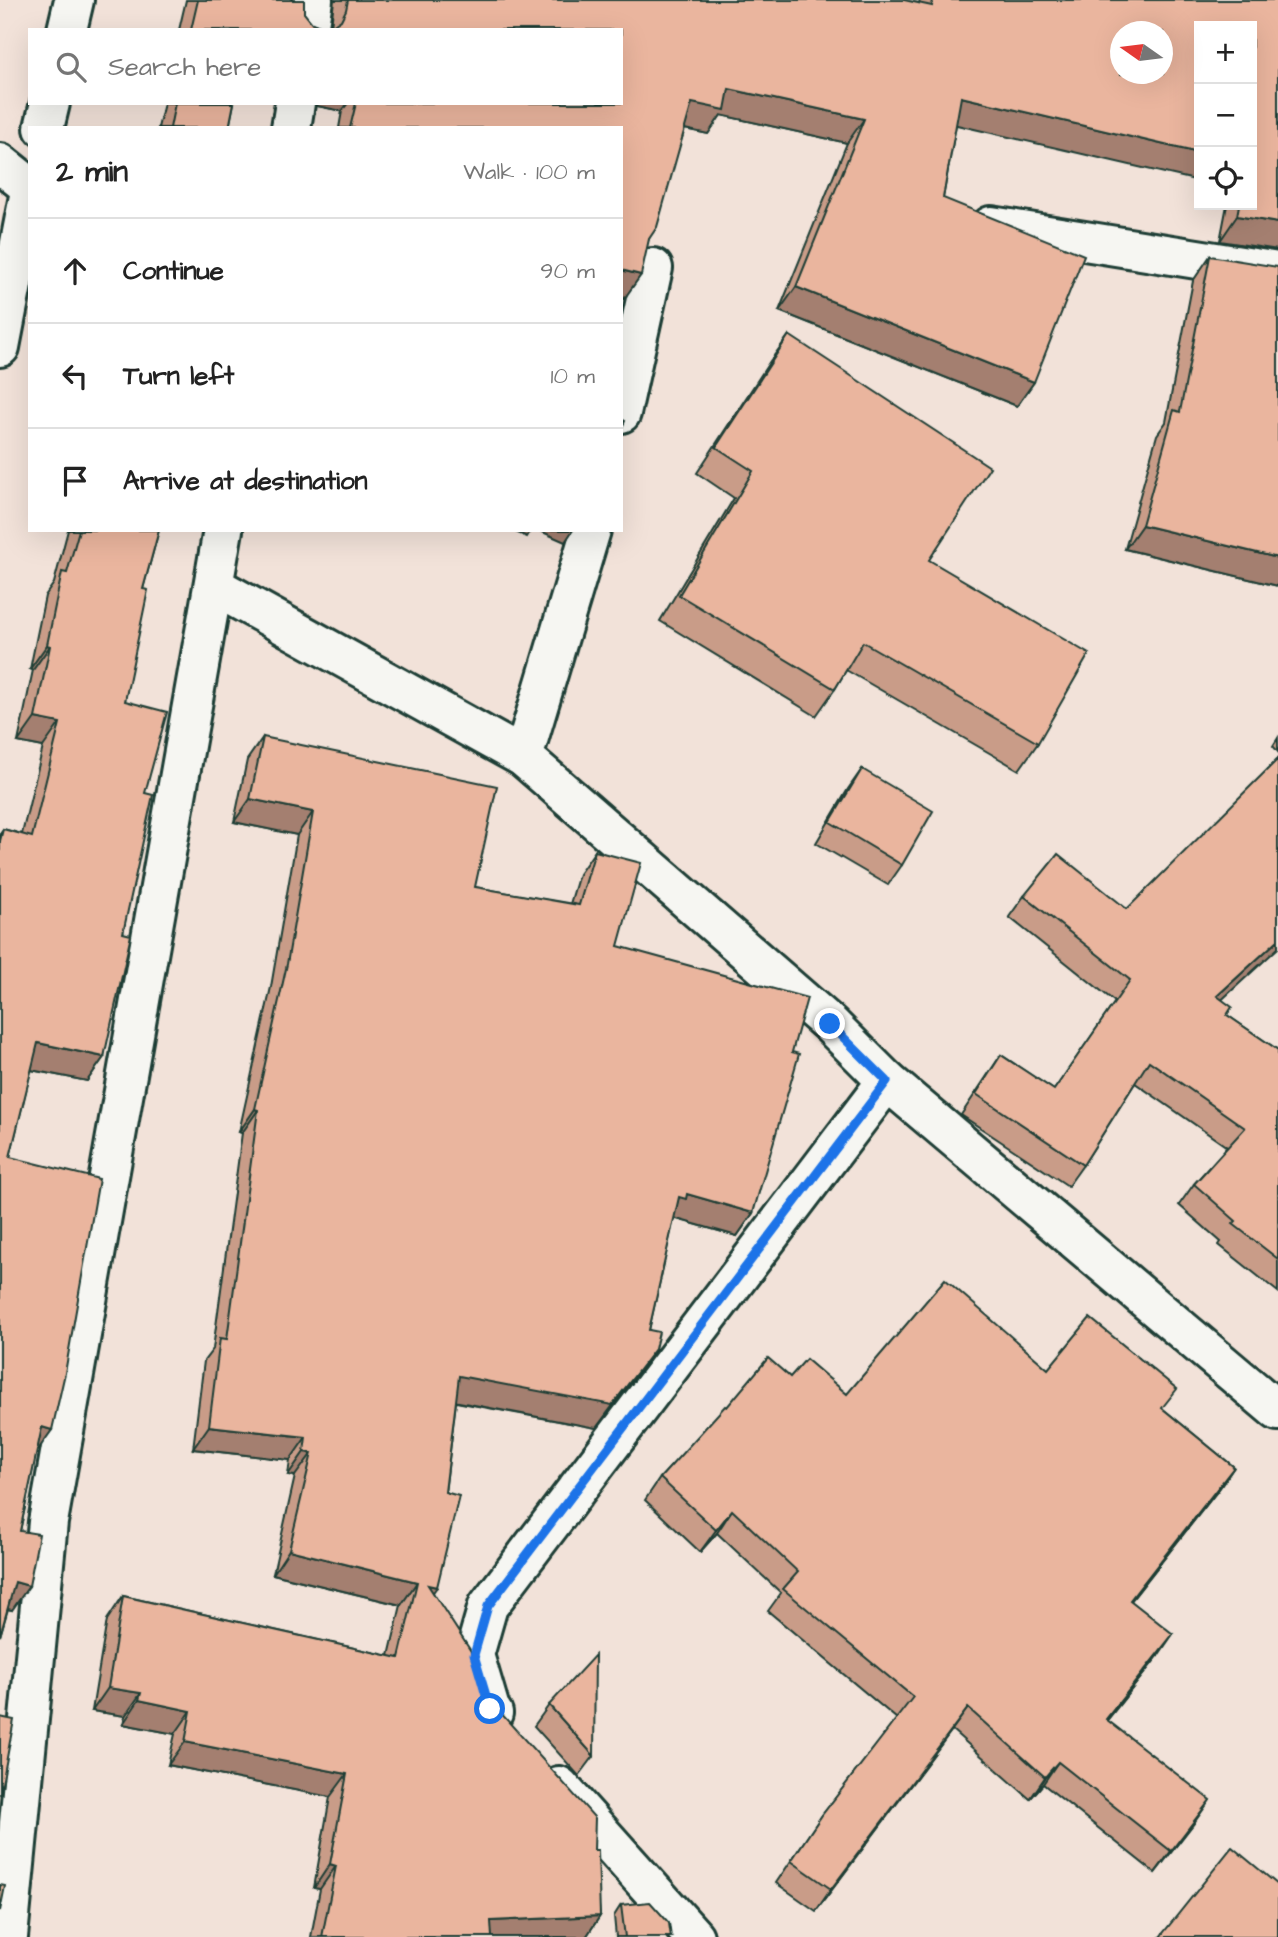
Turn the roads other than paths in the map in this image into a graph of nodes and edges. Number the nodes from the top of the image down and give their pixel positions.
1 (74, 0) edge
2 (313, 0) edge
3 (67, 28) edge
4 (308, 28) edge
5 (50, 105) edge
6 (295, 105) edge
7 (44, 126) edge
8 (291, 126) edge
9 (0, 163) edge
10 (28, 187) edge
11 (28, 200) edge
12 (991, 226) edge
13 (653, 268) edge
14 (1278, 272) edge
15 (0, 347) edge
16 (623, 404) edge
17 (223, 532) edge
18 (590, 532) edge
19 (214, 586) junction
20 (523, 757) junction
21 (887, 1081) junction
22 (1278, 1411) edge
23 (8, 1937) edge
24 (694, 1937) edge

1 - 3 street
2 - 4 street
5 - 7 street
6 - 8 street
9 - 10 street
11 - 15 street
12 - 14 street
13 - 16 street
17 - 19 street
18 - 20 street
19 - 20 street
19 - 23 street
20 - 21 street
21 - 22 street
21 - 24 street

